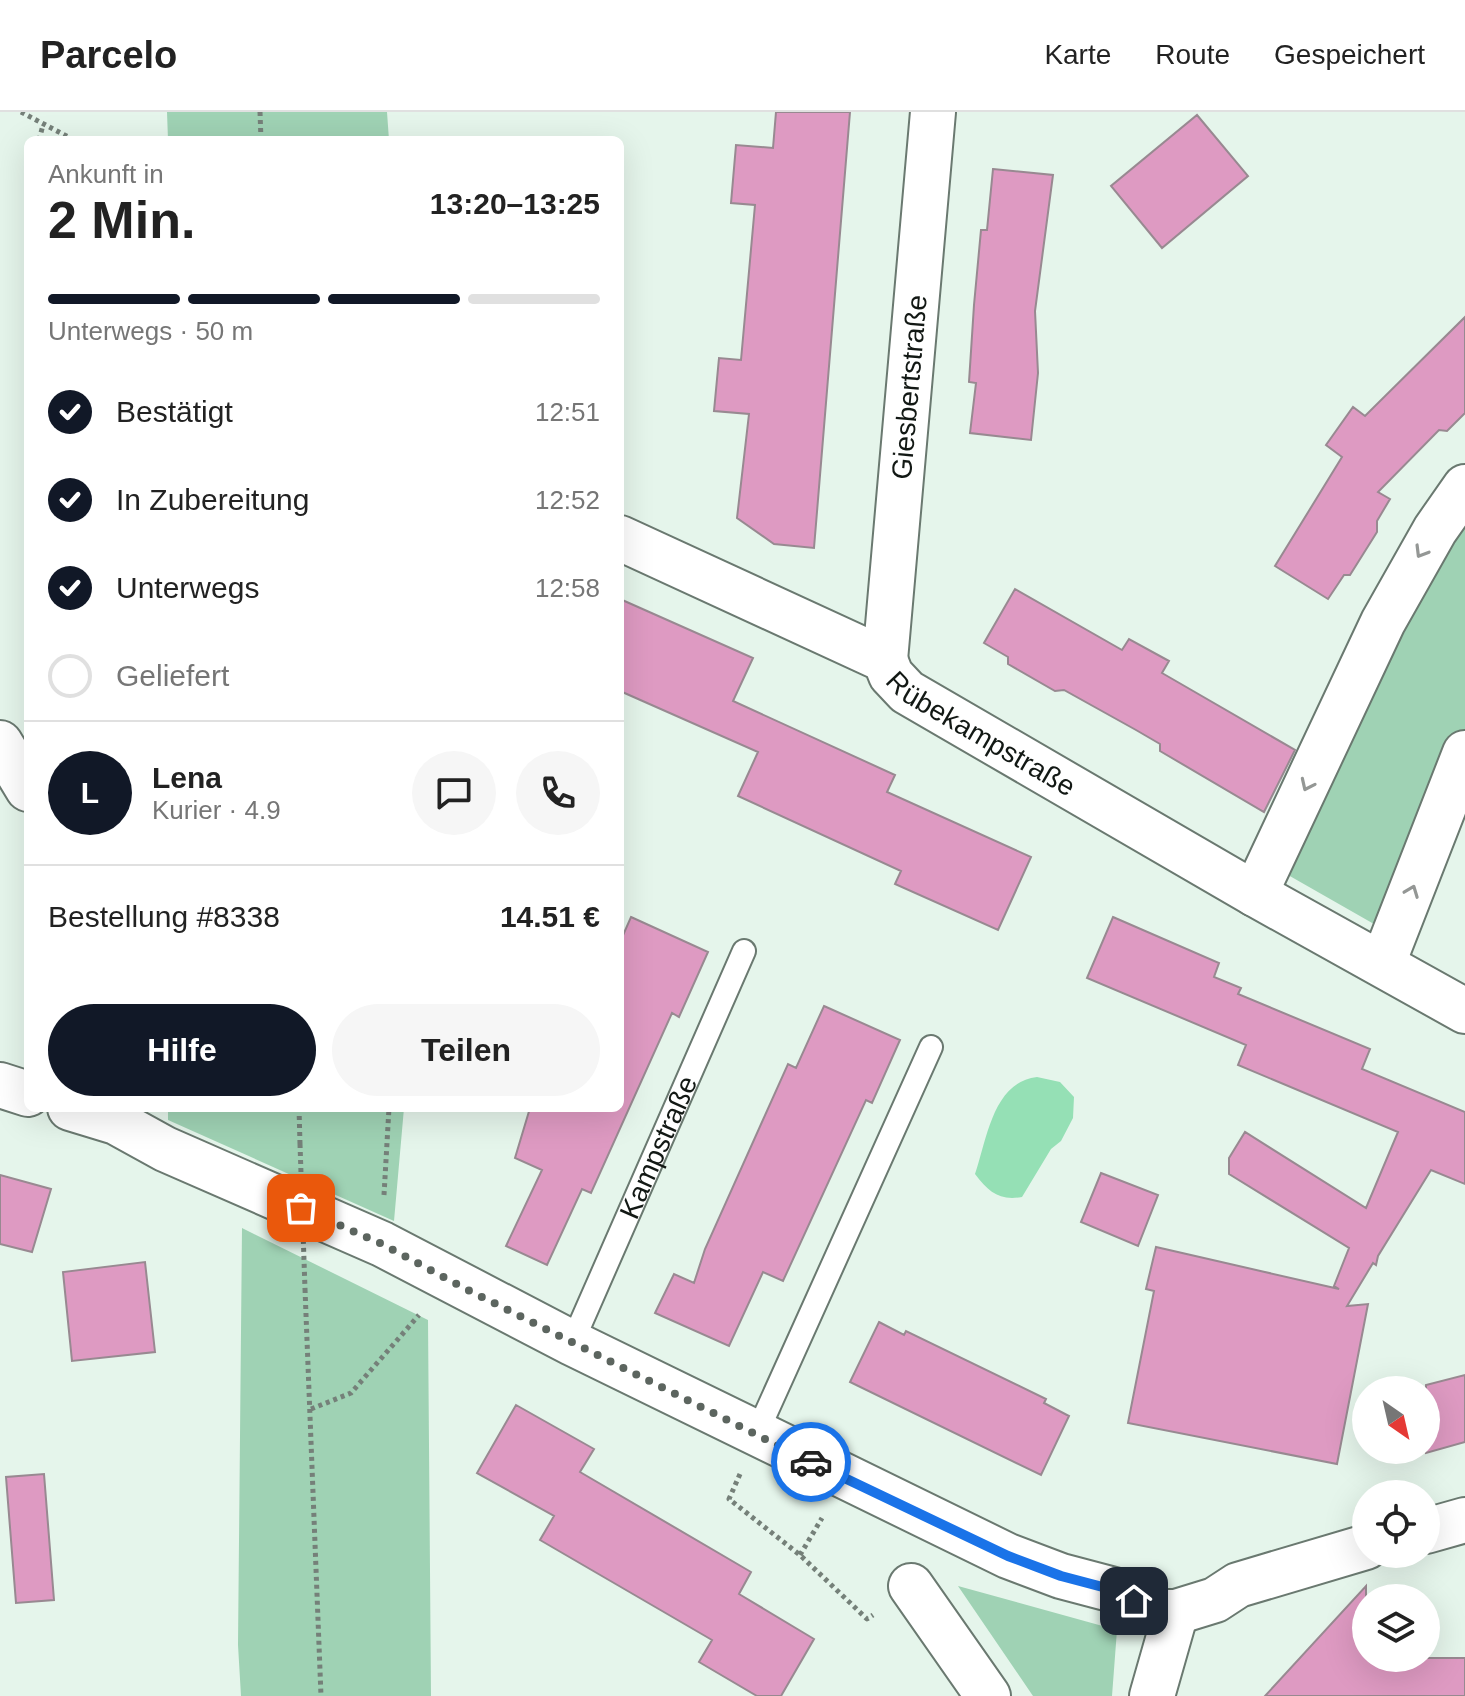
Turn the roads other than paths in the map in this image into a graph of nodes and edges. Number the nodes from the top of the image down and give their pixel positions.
1 (933, 112) edge
2 (1465, 487) edge
3 (624, 540) edge
4 (885, 660) junction
5 (0, 743) edge
6 (1465, 753) edge
7 (24, 782) edge
8 (1255, 894) junction
9 (744, 951) dead end
10 (1383, 963) junction
11 (1465, 1011) edge
12 (931, 1047) dead end
13 (0, 1085) edge
14 (24, 1093) edge
15 (98, 1112) edge
16 (119, 1115) edge
17 (572, 1343) junction
18 (756, 1435) junction
19 (1465, 1520) edge
20 (1440, 1527) edge
21 (1352, 1551) edge
22 (911, 1586) road end
23 (1176, 1612) junction
24 (988, 1696) edge
25 (1152, 1696) edge

1 - 4 street, Giesbertstraße
2 -> 8 street
3 - 4 street, Rübekampstraße
4 - 8 street, Rübekampstraße
5 - 7 street
10 -> 6 street
8 - 10 street, Rübekampstraße
9 - 17 lane, Kampstraße
10 - 11 street, Rübekampstraße
12 - 18 lane
13 - 14 street
15 - 16 street
16 - 17 street
17 - 18 street
18 - 23 street
19 - 20 street
21 - 23 street
22 - 24 street
23 - 25 street

